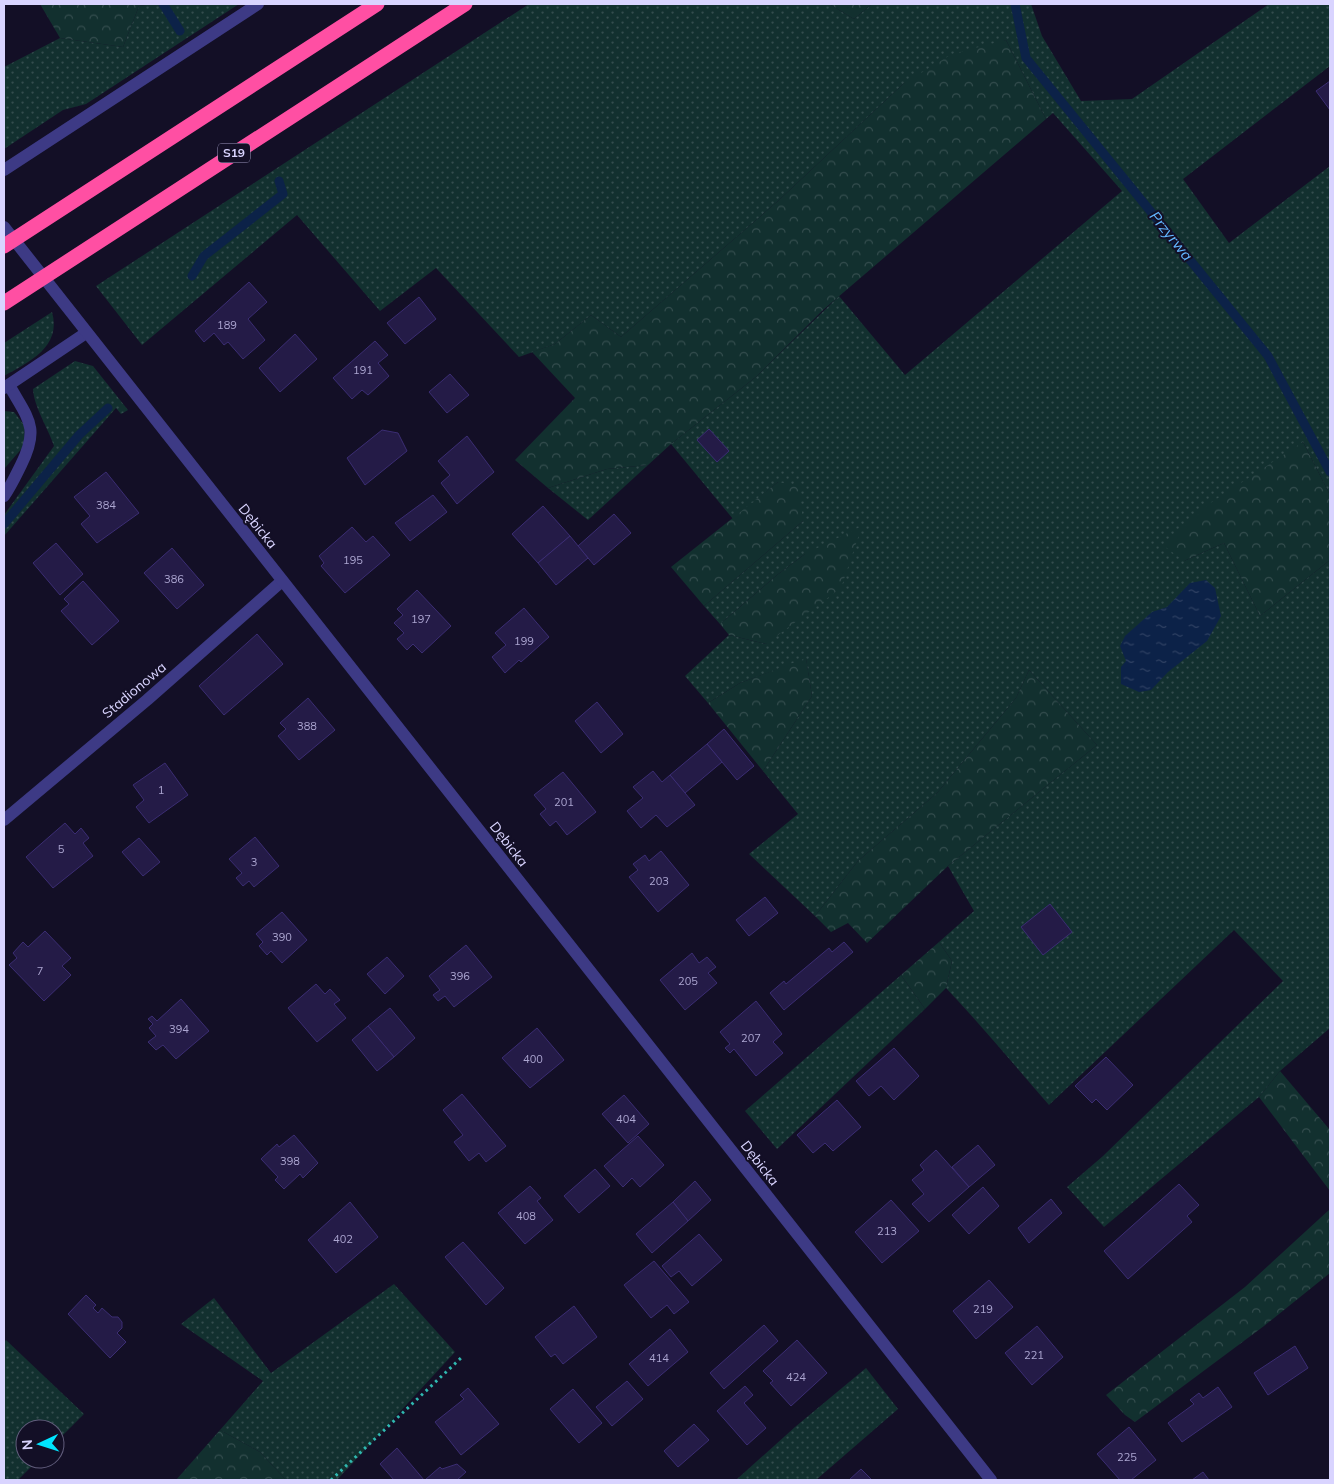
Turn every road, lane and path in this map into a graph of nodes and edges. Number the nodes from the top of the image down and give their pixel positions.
1 (258, 4) edge
2 (377, 4) edge
3 (465, 4) edge
4 (4, 170) edge
5 (4, 227) edge
6 (4, 246) edge
7 (4, 302) edge
8 (86, 333) junction
9 (6, 387) edge
10 (4, 496) edge
11 (282, 581) junction
12 (4, 820) edge
13 (461, 1358) dead end
14 (331, 1480) edge
15 (991, 1480) edge

1 - 4 street
2 - 6 highway, bridge
3 - 7 highway, S19, bridge
5 - 8 street, Dębicka
8 - 9 street
8 - 11 street, Dębicka
9 - 10 street
11 - 12 street, Stadionowa
11 - 15 street, Dębicka
13 - 14 path

